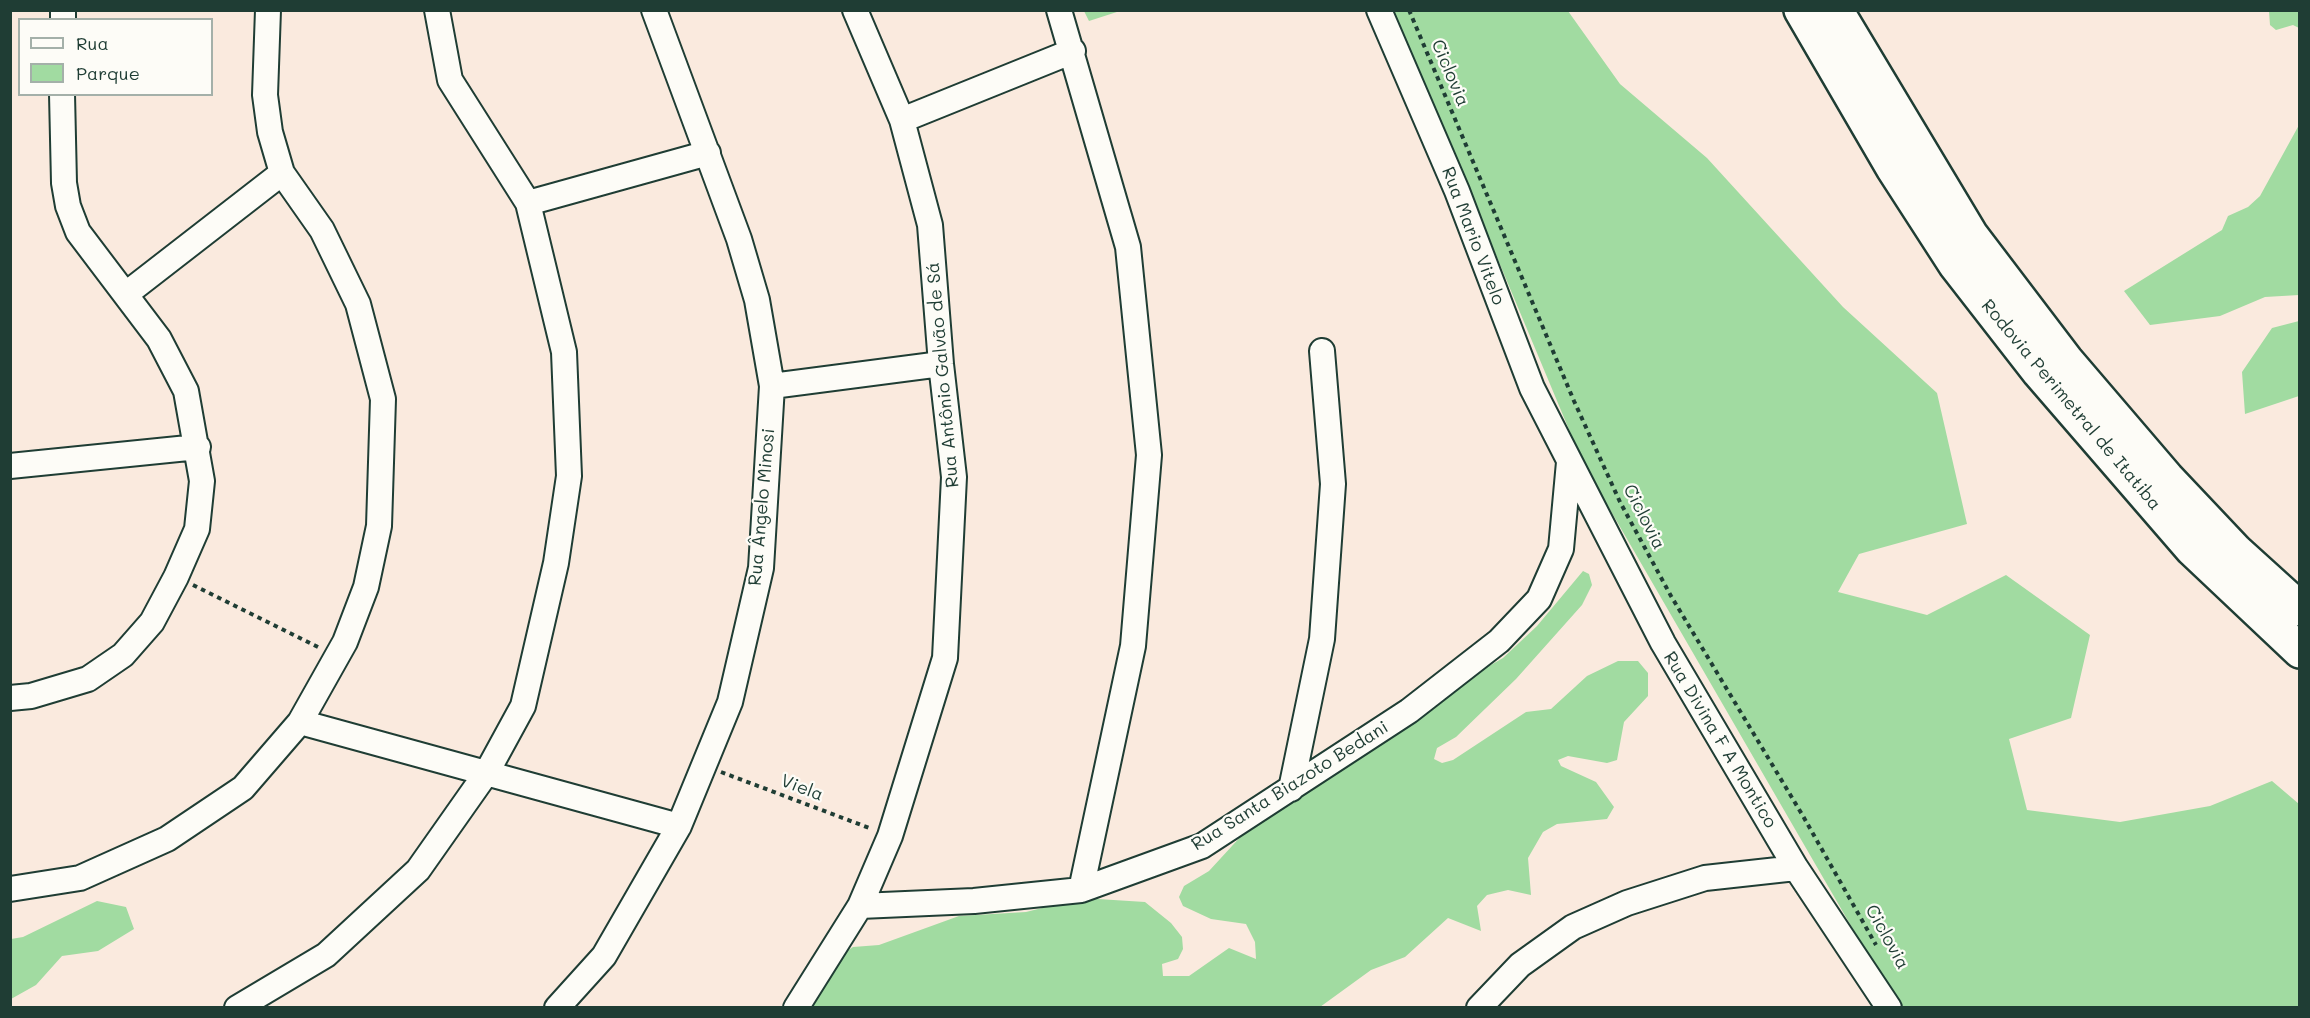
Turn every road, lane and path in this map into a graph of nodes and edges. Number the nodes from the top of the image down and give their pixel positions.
1 (268, 10) edge
2 (436, 10) edge
3 (654, 10) edge
4 (855, 10) edge
5 (1059, 10) edge
6 (1379, 10) edge
7 (1410, 10) edge
8 (1801, 10) edge
9 (1836, 10) edge
10 (1073, 51) junction
11 (62, 96) edge
12 (902, 120) junction
13 (708, 153) junction
14 (282, 174) junction
15 (528, 203) junction
16 (126, 294) junction
17 (1322, 351) dead end
18 (941, 364) junction
19 (772, 386) junction
20 (198, 447) junction
21 (1569, 461) junction
22 (10, 466) edge
23 (176, 577) junction
24 (2300, 609) edge
25 (2300, 651) edge
26 (337, 656) junction
27 (10, 698) edge
28 (300, 722) junction
29 (704, 766) junction
30 (487, 772) junction
31 (1292, 789) junction
32 (679, 826) junction
33 (891, 836) junction
34 (1796, 868) junction
35 (10, 889) edge
36 (1081, 890) junction
37 (860, 906) junction
38 (1879, 951) dead end
39 (237, 1008) edge
40 (557, 1008) edge
41 (796, 1008) edge
42 (1479, 1008) edge
43 (1889, 1008) edge

1 - 14 street
2 - 15 street
3 - 13 street, Rua Ângelo Minosi
4 - 12 street, Rua Antônio Galvão de Sá
5 - 10 street
6 - 21 street, Rua Mario Vitelo
7 - 38 path, Ciclovia
8 - 25 highway, Rodovia Perimetral de Itatiba
9 - 24 highway, Rodovia Perimetral de Itatiba
10 - 12 street
10 - 36 street
11 - 16 street
12 - 18 street, Rua Antônio Galvão de Sá
13 - 15 street
13 - 19 street, Rua Ângelo Minosi
14 - 16 street
14 - 26 street
15 - 30 street
16 - 20 street
17 - 31 street
18 - 19 street
18 - 33 street, Rua Antônio Galvão de Sá
19 - 29 street, Rua Ângelo Minosi
20 - 22 street
20 - 23 street
21 - 31 street, Rua Santa Biazoto Bedani
21 - 34 street, Rua Divina F A Montico
23 - 26 path
23 - 27 street
26 - 28 street
28 - 30 street
28 - 35 street
29 - 32 street, Rua Ângelo Minosi
29 - 33 path, Viela
30 - 32 street
30 - 39 street
31 - 36 street, Rua Santa Biazoto Bedani
32 - 40 street, Rua Ângelo Minosi
33 - 37 street, Rua Antônio Galvão de Sá
34 - 42 street
34 - 43 street, Rua Divina F A Montico
36 - 37 street, Rua Santa Biazoto Bedani
37 - 41 street, Rua Antônio Galvão de Sá

